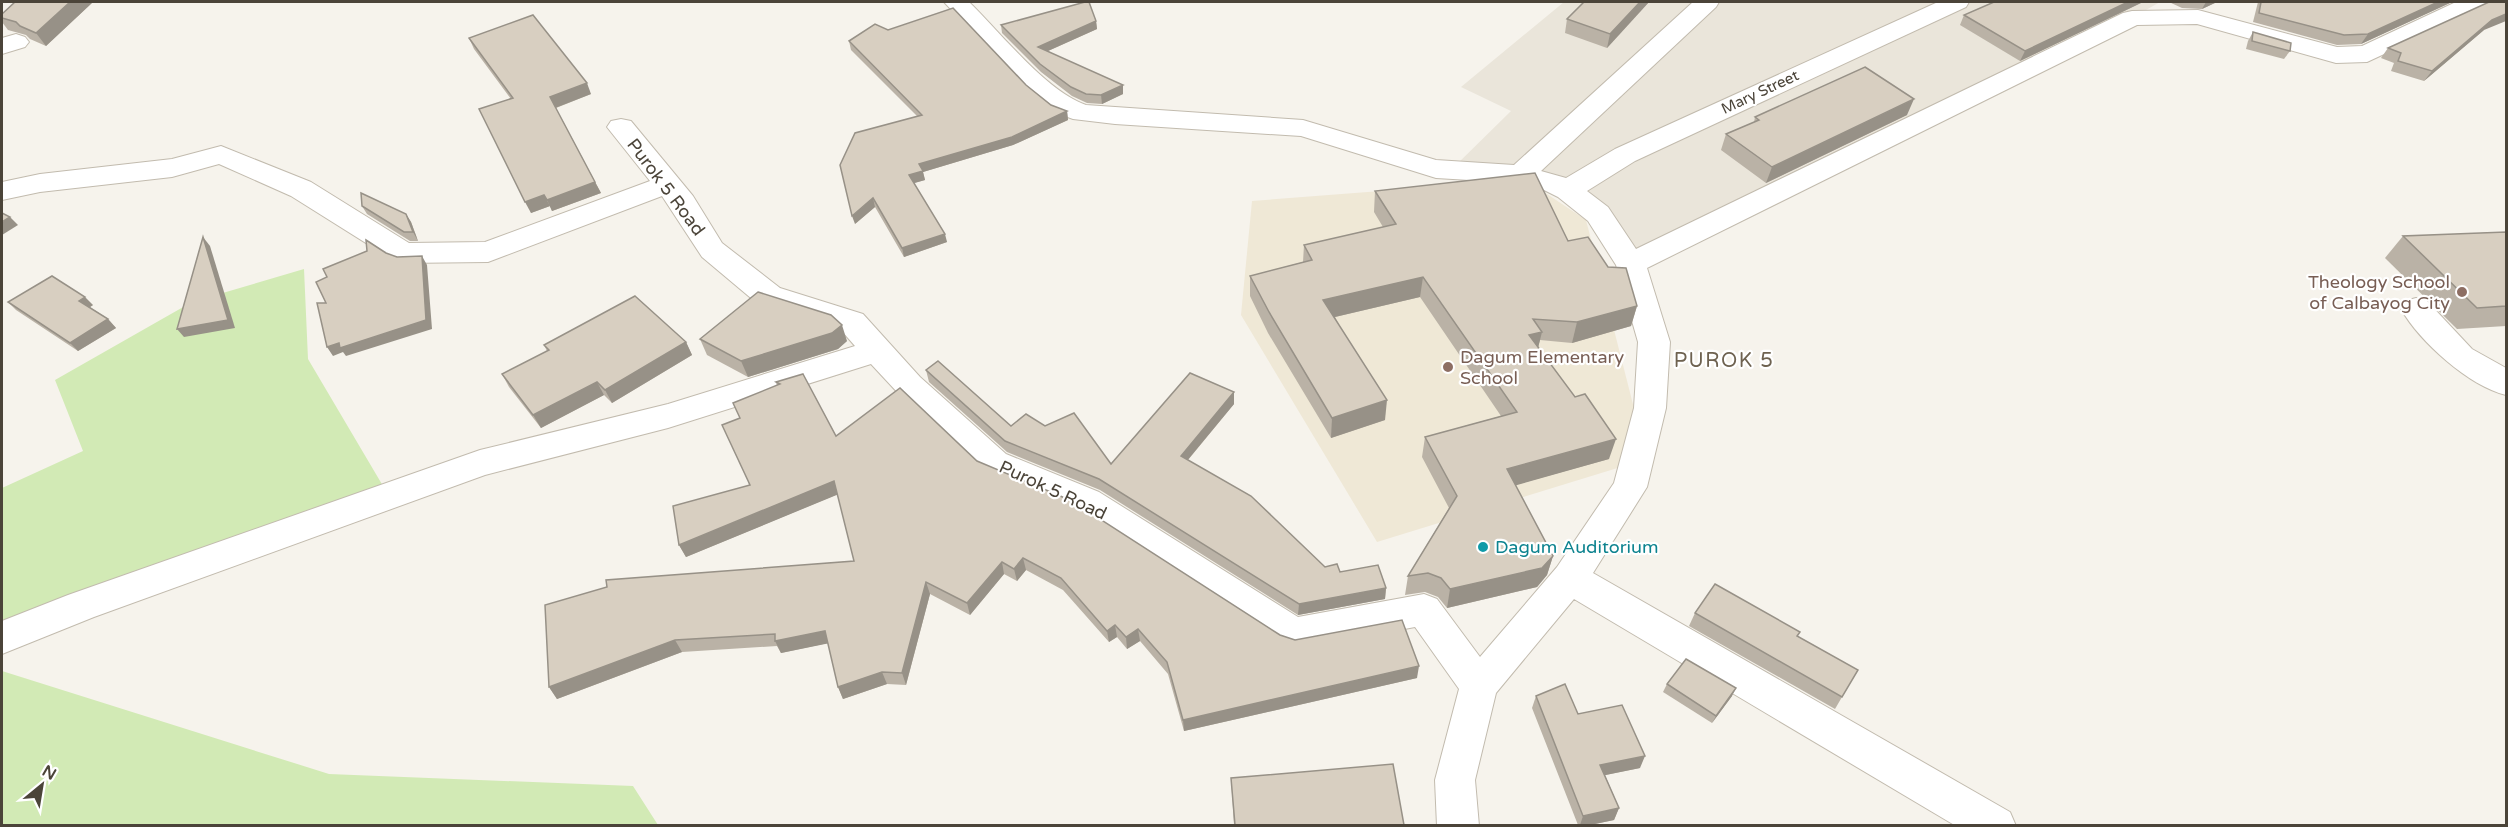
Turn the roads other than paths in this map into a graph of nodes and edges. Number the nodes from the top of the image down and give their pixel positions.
1 (956, 2) edge
2 (1707, 2) edge
3 (1957, 2) edge
4 (2476, 2) edge
5 (621, 127) dead end
6 (1521, 174) junction
7 (668, 184) junction
8 (1568, 190) junction
9 (2, 191) edge
10 (1631, 264) junction
11 (2416, 309) dead end
12 (878, 350) junction
13 (2506, 383) edge
14 (1570, 578) junction
15 (2, 638) edge
16 (1479, 686) junction
17 (1458, 825) edge
18 (1995, 825) edge

1 - 6 street
2 - 6 street
3 - 8 street, Mary Street
4 - 10 street
5 - 7 street, Purok 5 Road
6 - 8 street
7 - 9 street
7 - 12 street, Purok 5 Road
8 - 10 street
10 - 14 street
11 - 13 street
12 - 15 street
12 - 16 street, Purok 5 Road
14 - 16 street
14 - 18 street
16 - 17 street

